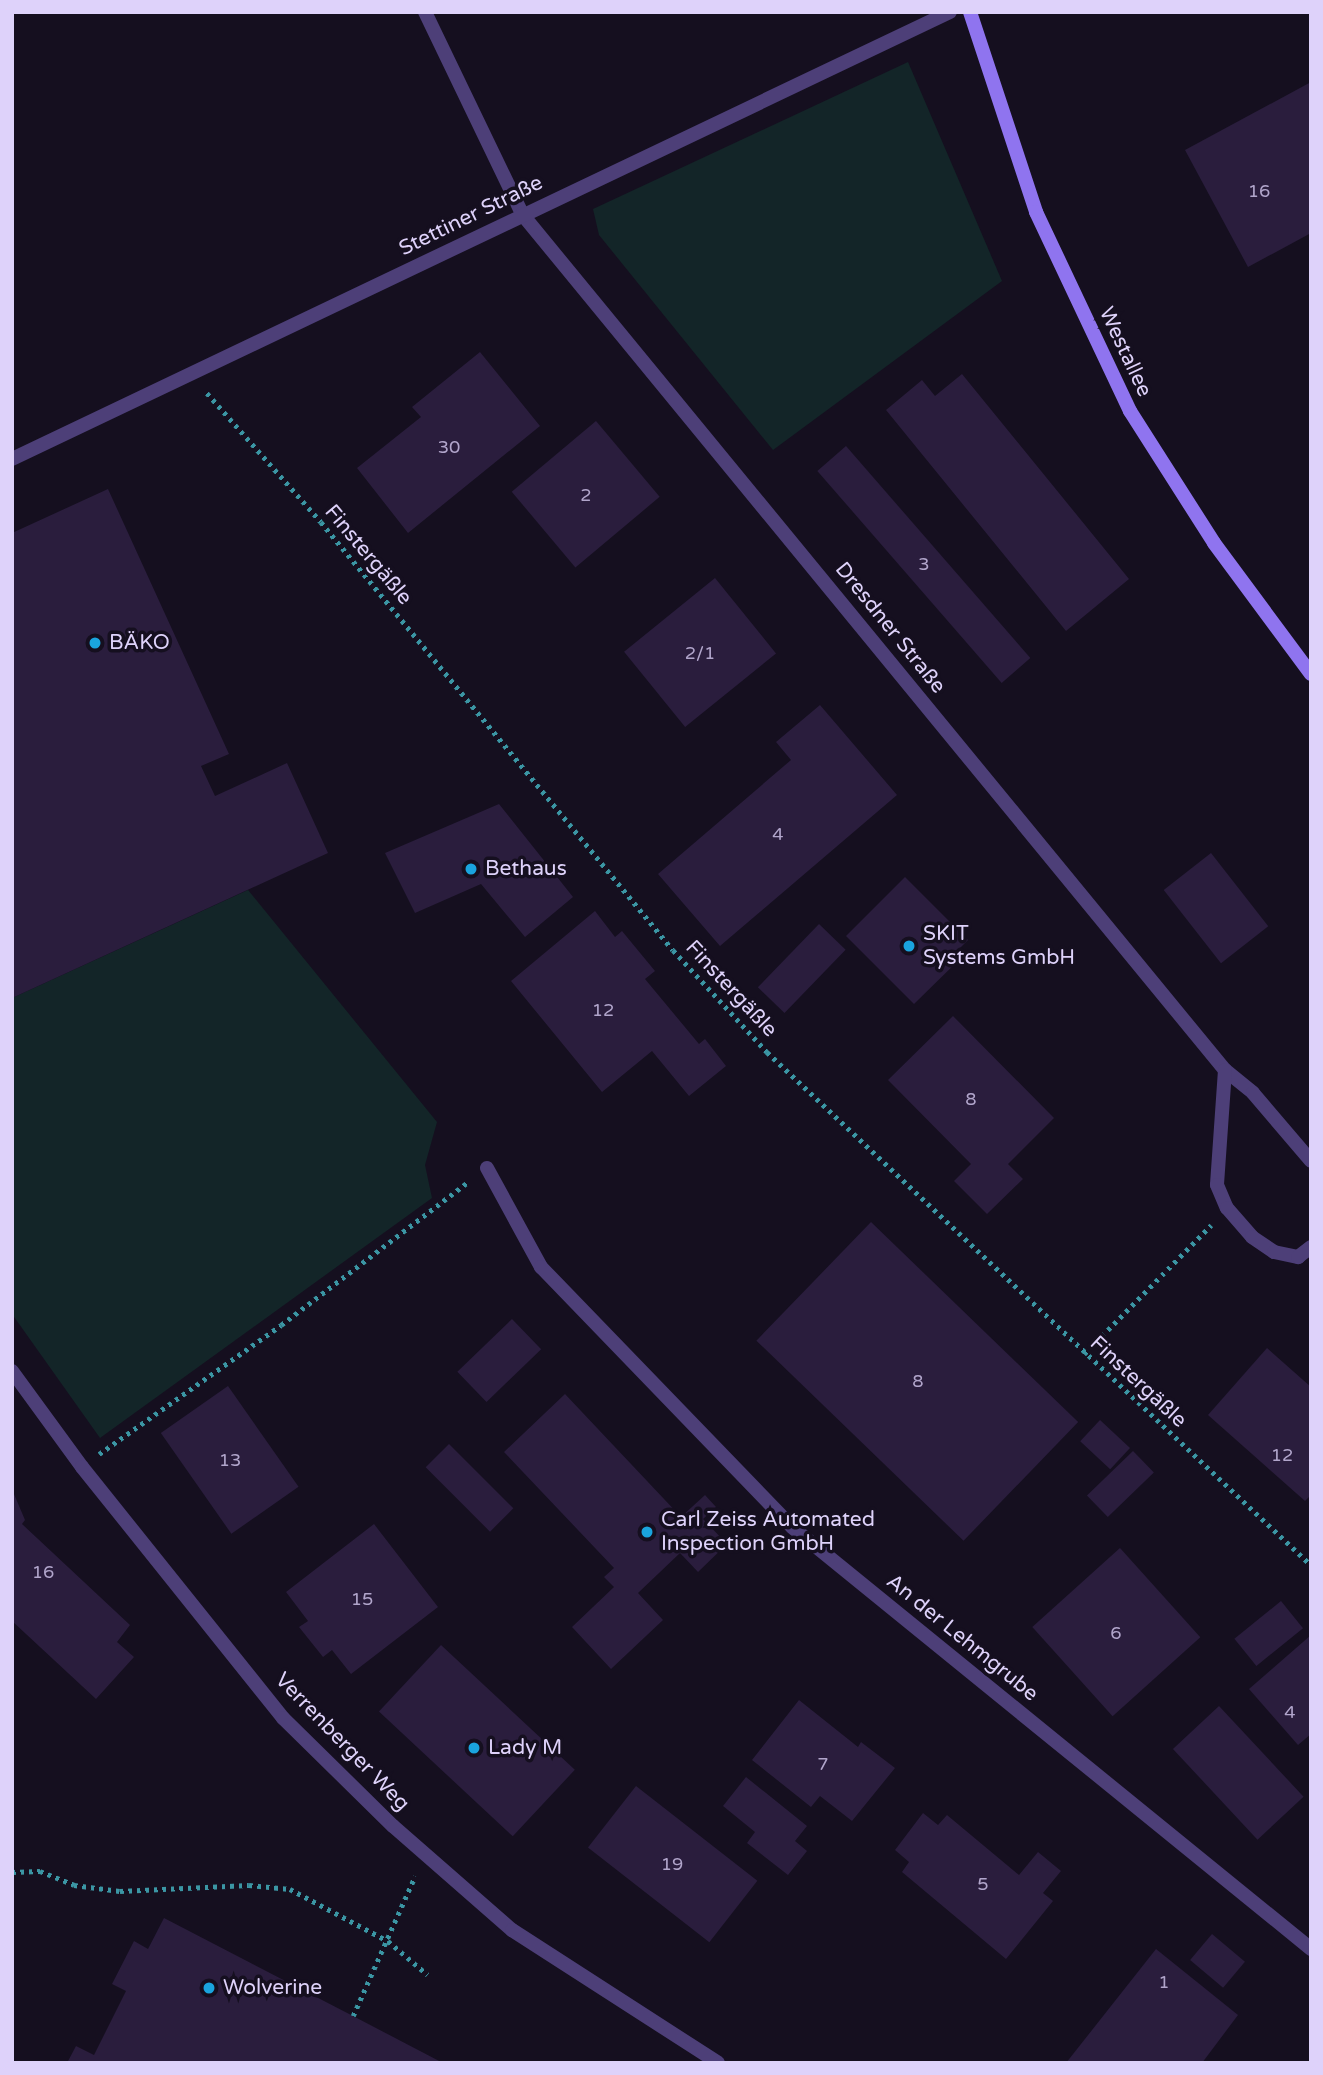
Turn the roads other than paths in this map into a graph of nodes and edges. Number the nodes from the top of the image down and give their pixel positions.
1 (425, 12) edge
2 (950, 12) edge
3 (970, 12) edge
4 (522, 214) junction
5 (12, 459) edge
6 (1311, 674) edge
7 (1225, 1069) junction
8 (1311, 1161) edge
9 (487, 1168) road end
10 (1311, 1247) edge
11 (12, 1371) edge
12 (1311, 1949) edge
13 (718, 2063) edge

1 - 4 street, Dresdner Straße
2 - 4 street, Stettiner Straße
3 - 6 main road, Westallee
4 - 5 street, Stettiner Straße
4 - 7 street, Dresdner Straße
7 - 8 street, Dresdner Straße
7 - 10 street
9 - 12 street, An der Lehmgrube
11 - 13 street, Verrenberger Weg

